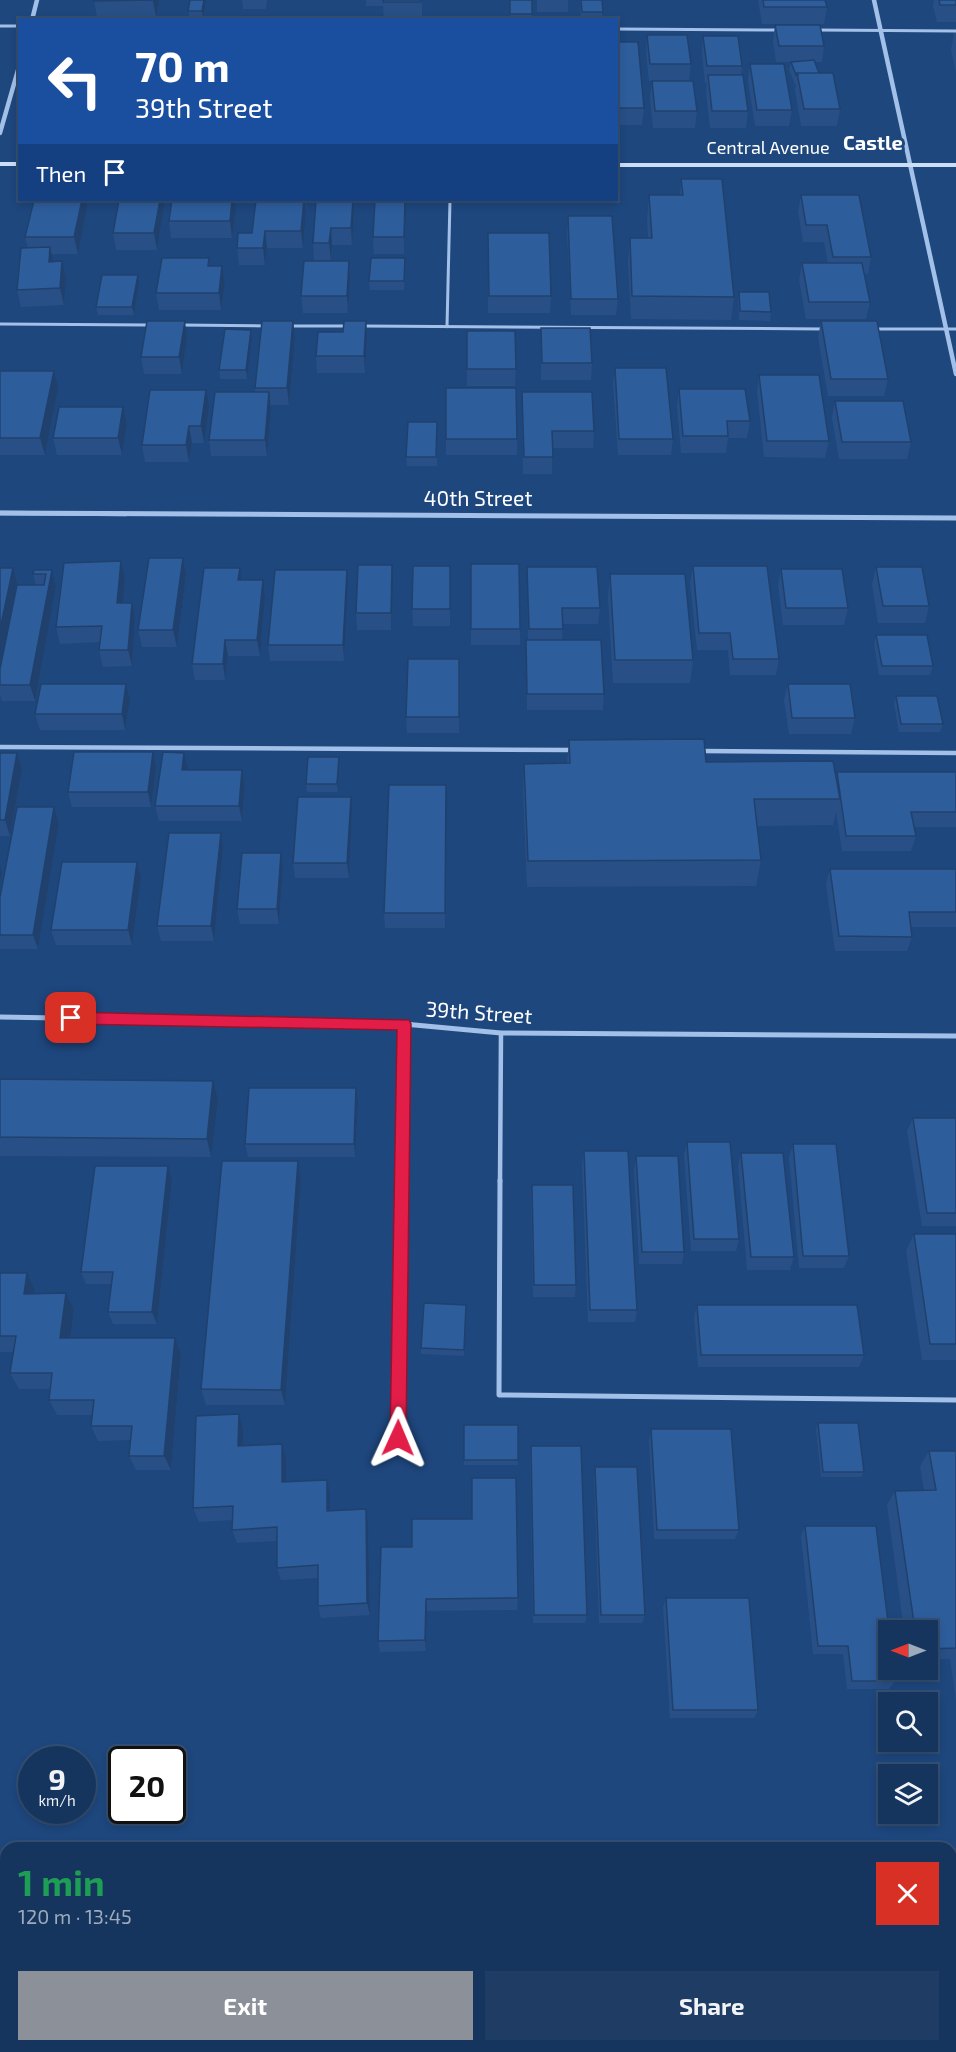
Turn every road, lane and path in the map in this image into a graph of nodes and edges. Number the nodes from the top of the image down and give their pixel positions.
1 (37, 0) edge
2 (874, 0) edge
3 (32, 18) edge
4 (0, 26) edge
5 (18, 26) edge
6 (618, 29) edge
7 (789, 30) edge
8 (812, 30) edge
9 (881, 31) junction
10 (956, 31) edge
11 (18, 70) edge
12 (0, 133) edge
13 (0, 165) edge
14 (18, 165) edge
15 (618, 165) edge
16 (910, 165) junction
17 (956, 165) edge
18 (450, 201) edge
19 (0, 324) edge
20 (153, 325) edge
21 (176, 325) edge
22 (270, 326) edge
23 (282, 326) edge
24 (447, 327) junction
25 (827, 329) edge
26 (863, 329) edge
27 (946, 329) junction
28 (956, 329) edge
29 (956, 374) edge
30 (0, 513) edge
31 (956, 518) edge
32 (0, 747) edge
33 (574, 750) edge
34 (693, 751) edge
35 (956, 753) edge
36 (0, 1017) edge
37 (404, 1024) junction
38 (501, 1033) junction
39 (956, 1036) edge
40 (956, 1400) edge
41 (398, 1438) dead end

1 - 3 street
2 - 9 street
4 - 5 lane
6 - 7 lane
8 - 9 lane
9 - 10 lane
9 - 16 street
11 - 12 street
13 - 14 street
15 - 16 street, Central Avenue
16 - 17 street, Central Avenue
16 - 27 street
18 - 24 lane
19 - 20 lane
21 - 22 lane
23 - 24 lane
24 - 25 lane
26 - 27 lane
27 - 28 lane
27 - 29 street
30 - 31 street, 40th Street
32 - 33 lane
34 - 35 lane
36 - 37 street, 39th Street
37 - 38 street, 39th Street
37 - 41 lane
38 - 39 street, 39th Street
38 - 40 lane

